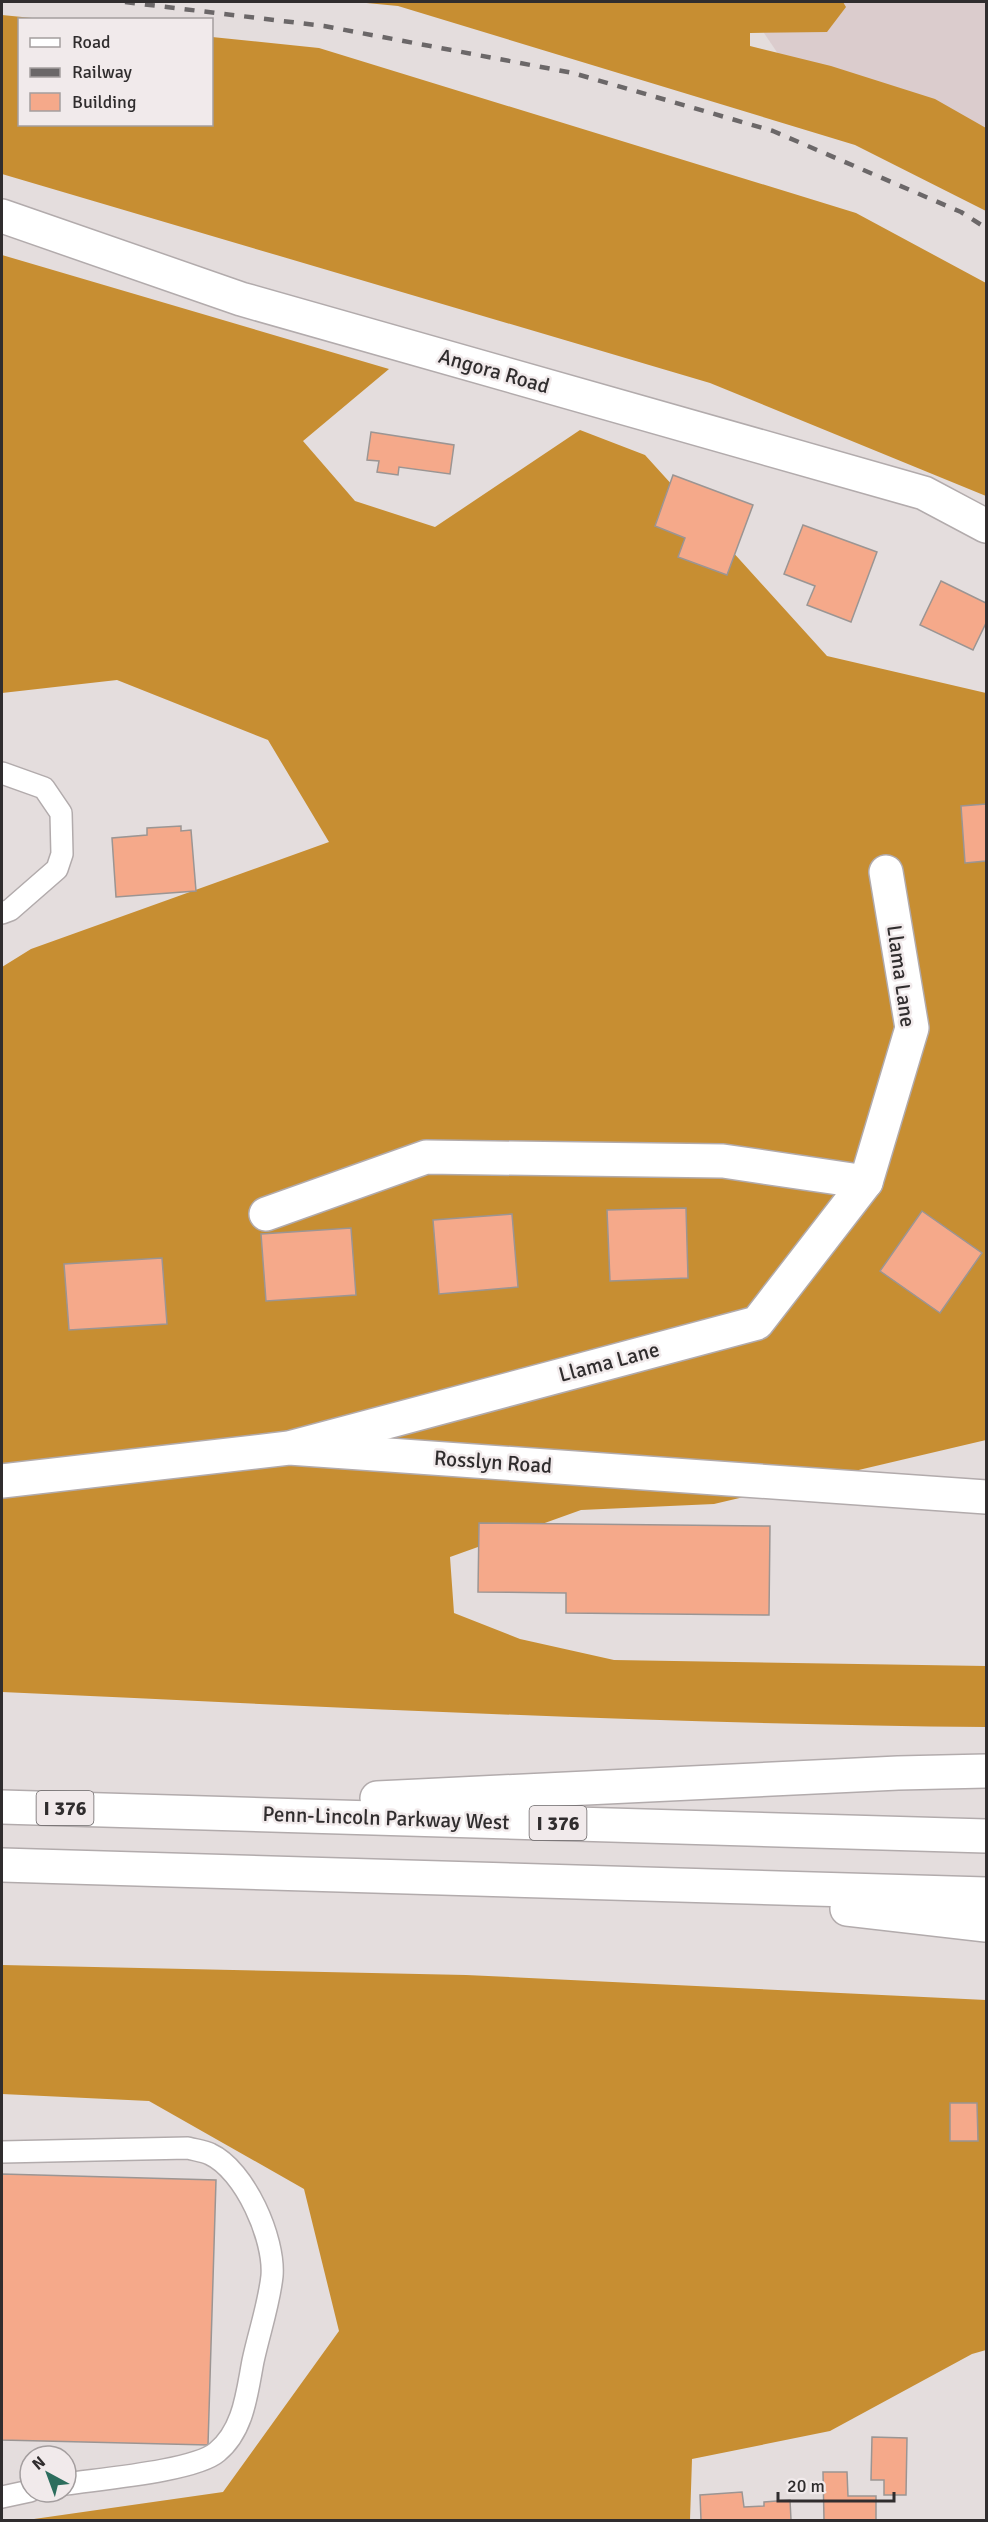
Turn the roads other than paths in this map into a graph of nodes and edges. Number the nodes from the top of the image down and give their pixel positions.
1 (2, 216) edge
2 (987, 526) edge
3 (2, 773) edge
4 (885, 872) dead end
5 (2, 913) edge
6 (866, 1182) junction
7 (266, 1214) dead end
8 (289, 1448) junction
9 (2, 1481) edge
10 (987, 1497) edge
11 (987, 1771) edge
12 (2, 1807) edge
13 (129, 1810) junction
14 (987, 1836) edge
15 (2, 1865) edge
16 (624, 1883) junction
17 (987, 1894) edge
18 (987, 1925) edge
19 (2, 2152) edge
20 (78, 2482) edge
21 (18, 2494) edge
22 (2, 2497) edge

1 - 2 main road, Angora Road
3 - 5 lane
4 - 6 main road, Llama Lane
6 - 7 main road
6 - 8 main road, Llama Lane
8 - 9 main road, Rosslyn Road
8 - 10 main road, Rosslyn Road
11 - 13 main road
12 - 13 main road, Penn-Lincoln Parkway West / I 376
13 - 14 main road, Penn-Lincoln Parkway West / I 376
15 - 16 main road
16 - 17 main road
16 - 18 main road
19 - 20 lane
21 - 22 lane

